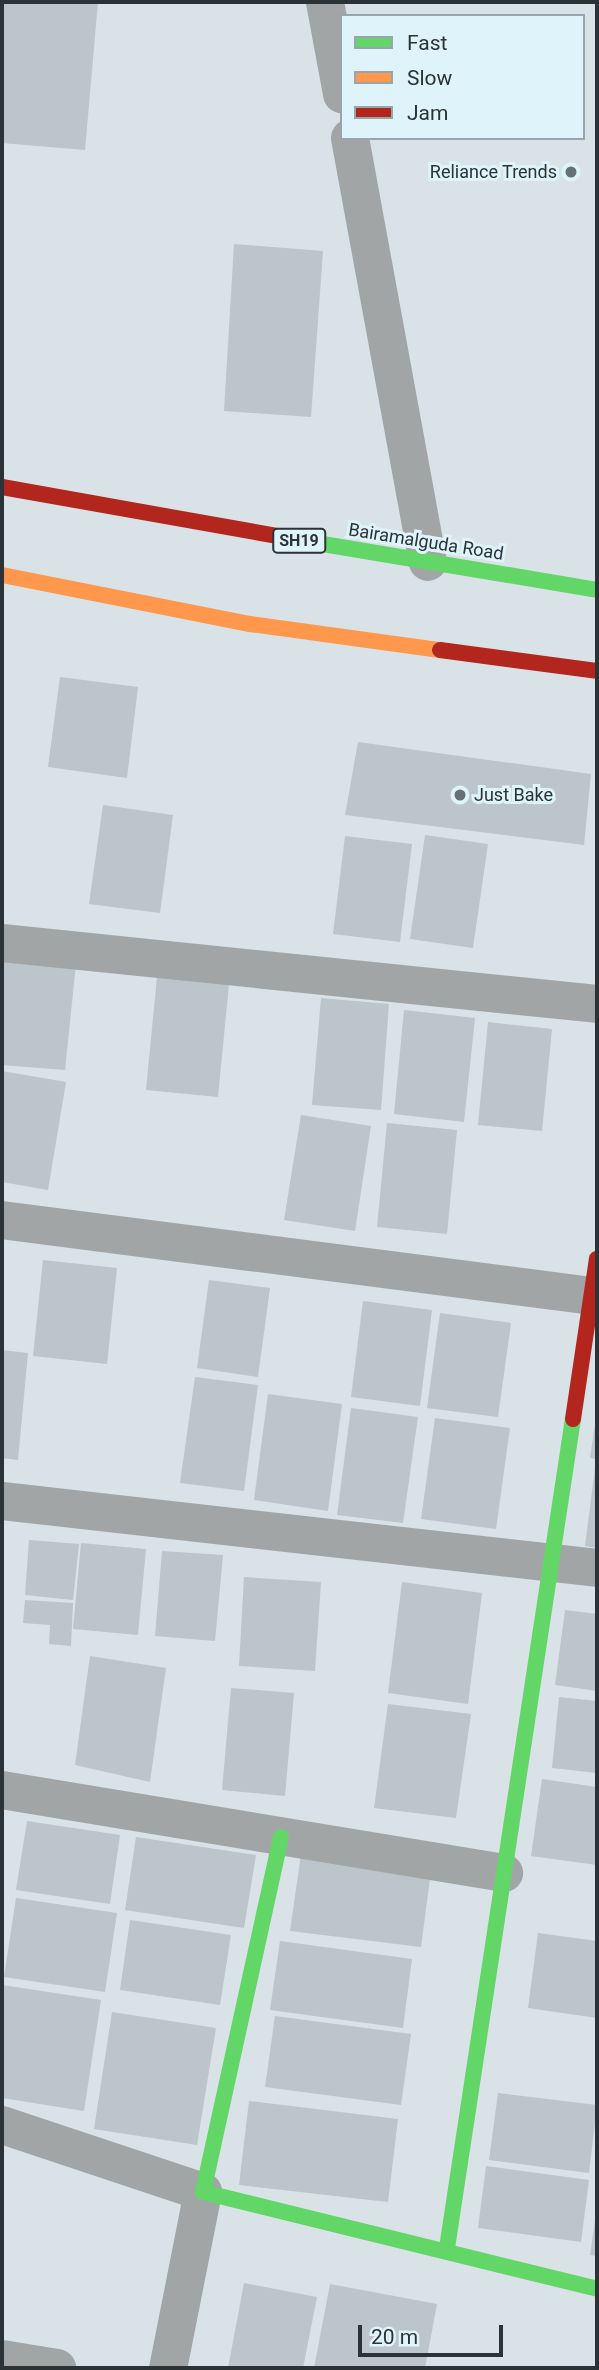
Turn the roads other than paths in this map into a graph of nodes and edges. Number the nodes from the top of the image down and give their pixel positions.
1 (325, 2) edge
2 (340, 83) edge
3 (350, 140) edge
4 (2, 487) edge
5 (428, 562) junction
6 (2, 575) edge
7 (597, 590) edge
8 (597, 671) edge
9 (2, 943) edge
10 (597, 1004) edge
11 (2, 1220) edge
12 (597, 1259) edge
13 (592, 1296) junction
14 (2, 1501) edge
15 (551, 1563) junction
16 (597, 1568) edge
17 (3, 1799) edge
18 (281, 1837) junction
19 (504, 1873) junction
20 (2, 2125) edge
21 (203, 2192) junction
22 (447, 2248) junction
23 (597, 2289) edge
24 (2, 2359) edge
25 (57, 2368) edge
26 (168, 2368) edge

1 - 2 street
3 - 5 street
4 - 5 street, Bairamalguda Road / SH19
5 - 7 street, Bairamalguda Road / SH19
6 - 8 street
9 - 10 street
11 - 13 street
12 - 13 street
13 - 15 street
14 - 15 street
15 - 16 street
15 - 19 street
17 - 18 street
18 - 19 street
18 - 21 street
19 - 22 street
20 - 21 street
21 - 22 street
21 - 26 street
22 - 23 street
24 - 25 street

